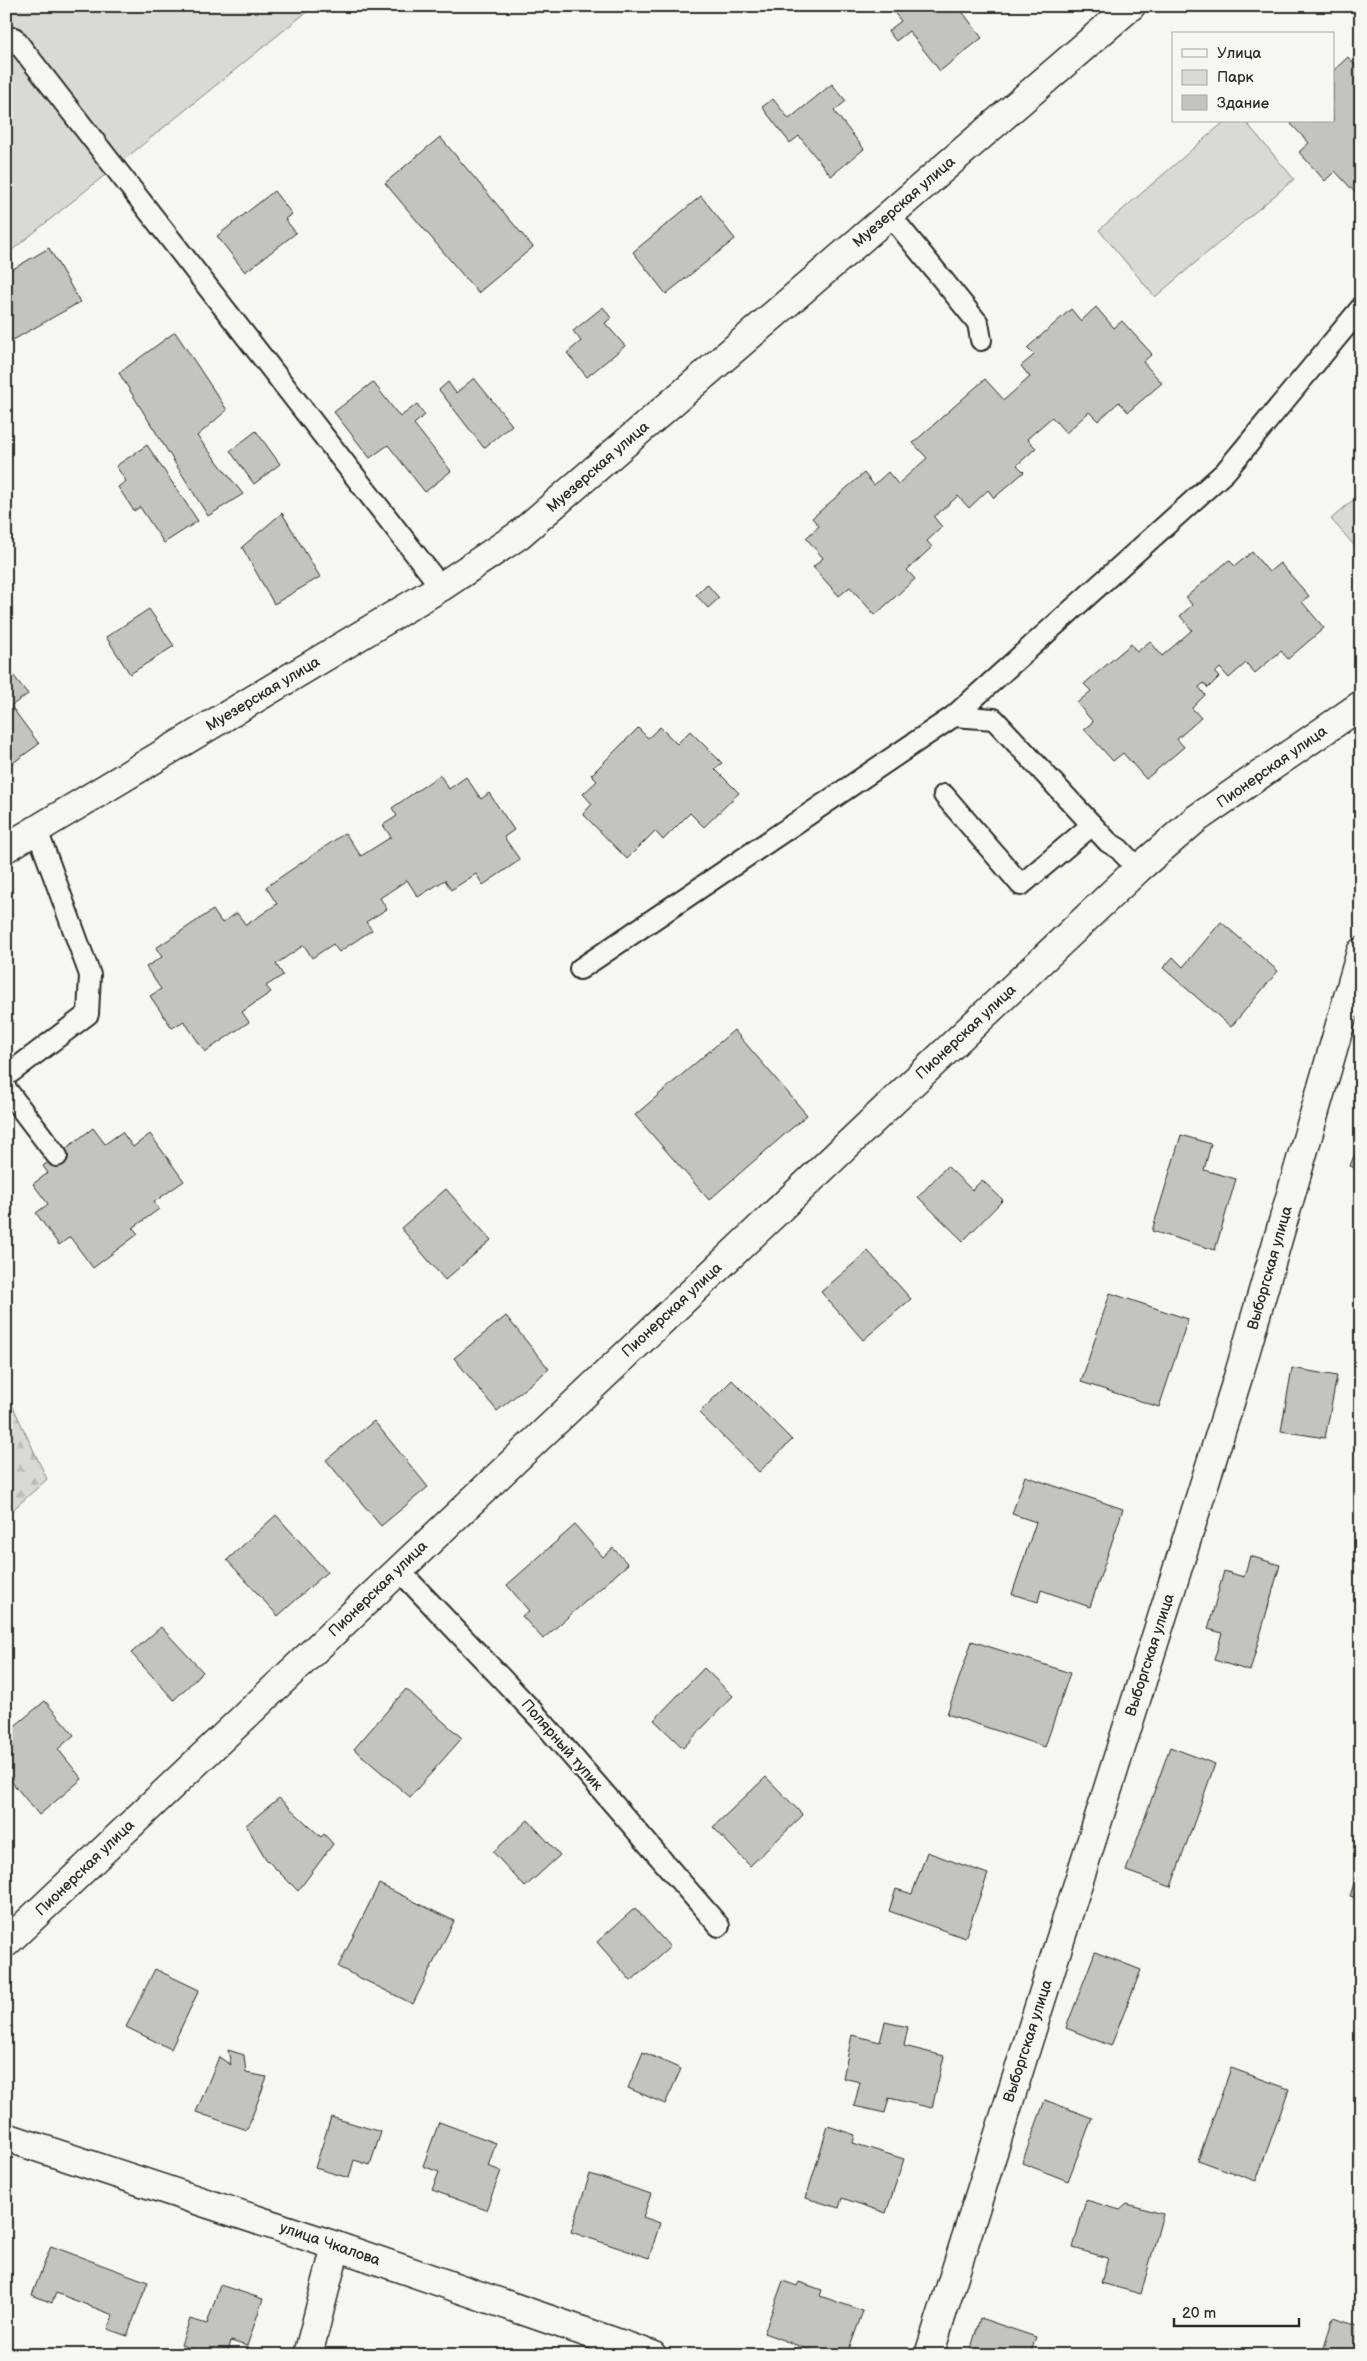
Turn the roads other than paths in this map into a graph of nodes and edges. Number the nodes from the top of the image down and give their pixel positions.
1 (1131, 6) edge
2 (14, 38) dead end
3 (890, 214) junction
4 (1361, 308) edge
5 (981, 340) dead end
6 (441, 587) junction
7 (1361, 705) edge
8 (954, 716) junction
9 (944, 795) dead end
10 (1092, 825) junction
11 (37, 830) junction
12 (6, 848) edge
13 (1138, 869) junction
14 (1361, 952) edge
15 (580, 969) dead end
16 (6, 1076) edge
17 (6, 1089) edge
18 (57, 1156) dead end
19 (398, 1569) junction
20 (719, 1926) dead end
21 (6, 1942) edge
22 (6, 2137) edge
23 (336, 2246) junction
24 (308, 2355) edge
25 (652, 2355) edge
26 (928, 2355) edge

1 - 3 street, Муезерская улица
2 - 6 lane
3 - 5 lane
3 - 6 street, Муезерская улица
4 - 8 lane
6 - 11 street, Муезерская улица
7 - 13 street, Пионерская улица
8 - 10 lane
8 - 15 lane
9 - 10 lane
10 - 13 lane
11 - 12 street, Муезерская улица
11 - 16 lane
13 - 19 street, Пионерская улица
14 - 26 street, Выборгская улица
17 - 18 lane
19 - 20 lane, Полярный тупик
19 - 21 street, Пионерская улица
22 - 23 street, улица Чкалова
23 - 24 street
23 - 25 street, улица Чкалова

